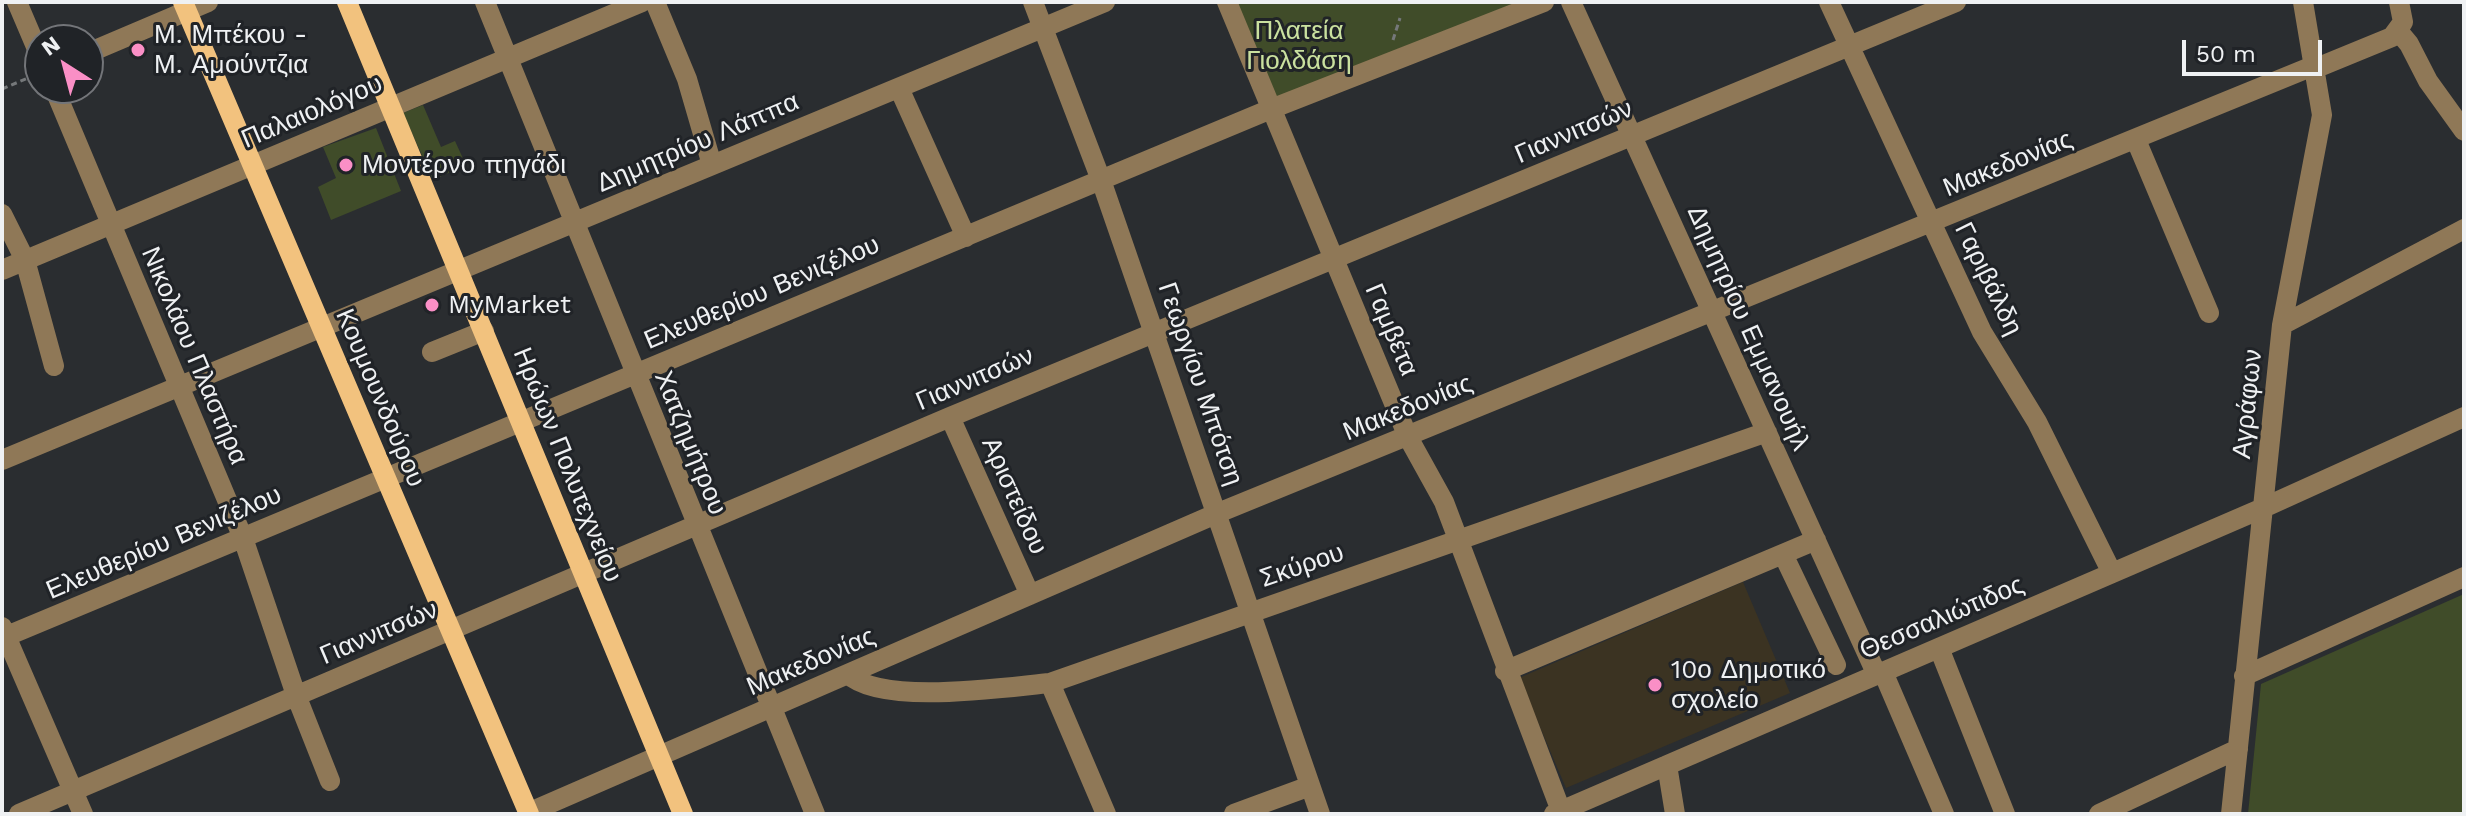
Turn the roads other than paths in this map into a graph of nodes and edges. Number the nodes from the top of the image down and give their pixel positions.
1 (17, 2) edge
2 (208, 2) edge
3 (347, 2) edge
4 (485, 2) edge
5 (642, 2) edge
6 (655, 2) edge
7 (1033, 2) edge
8 (1105, 2) edge
9 (1227, 2) edge
10 (1544, 2) edge
11 (1571, 2) edge
12 (1829, 2) edge
13 (1956, 2) edge
14 (2303, 2) edge
15 (2399, 2) edge
16 (185, 7) edge
17 (26, 24) edge
18 (1043, 28) junction
19 (2399, 32) junction
20 (104, 45) edge
21 (1848, 45) junction
22 (507, 59) junction
23 (2313, 67) junction
24 (899, 88) junction
25 (61, 104) edge
26 (391, 107) junction
27 (1271, 109) junction
28 (2464, 131) edge
29 (1632, 136) junction
30 (2136, 140) junction
31 (252, 165) junction
32 (712, 165) junction
33 (1101, 180) junction
34 (2, 214) edge
35 (110, 222) junction
36 (572, 223) junction
37 (1932, 224) junction
38 (2464, 229) edge
39 (966, 237) junction
40 (25, 260) junction
41 (1334, 260) junction
42 (2, 270) edge
43 (459, 271) junction
44 (1712, 312) junction
45 (2209, 313) dead end
46 (2282, 325) junction
47 (321, 328) junction
48 (484, 331) junction
49 (1154, 333) junction
50 (432, 352) dead end
51 (54, 366) dead end
52 (634, 375) junction
53 (178, 387) junction
54 (950, 417) junction
55 (2464, 417) edge
56 (521, 422) junction
57 (1767, 432) junction
58 (1408, 437) junction
59 (2, 460) edge
60 (386, 478) junction
61 (2263, 508) junction
62 (1218, 513) junction
63 (696, 526) junction
64 (243, 538) junction
65 (1458, 539) junction
66 (1816, 540) junction
67 (1783, 554) junction
68 (2112, 573) junction
69 (584, 575) junction
70 (2464, 577) edge
71 (1030, 595) junction
72 (1251, 611) junction
73 (451, 631) junction
74 (4, 633) edge
75 (1939, 648) junction
76 (1836, 665) dead end
77 (1505, 671) junction
78 (1880, 673) junction
79 (848, 674) junction
80 (2244, 676) junction
81 (1050, 683) junction
82 (296, 695) junction
83 (771, 708) junction
84 (2238, 749) junction
85 (658, 754) junction
86 (1667, 765) junction
87 (330, 781) dead end
88 (1310, 786) junction
89 (73, 790) junction
90 (1558, 812) edge
91 (528, 813) edge
92 (19, 814) edge
93 (83, 814) edge
94 (683, 814) edge
95 (815, 814) edge
96 (1106, 814) edge
97 (1234, 814) edge
98 (1320, 814) edge
99 (1675, 814) edge
100 (1944, 814) edge
101 (2005, 814) edge
102 (2099, 814) edge
103 (2231, 814) edge

1 - 17 street
2 - 16 street
3 - 26 main road, Ηρώων Πολυτεχνείου
4 - 22 street, Χατζημήτρου
5 - 22 street, Παλαιολόγου
6 - 32 street
7 - 18 street, Γεωργίου Μπότση
8 - 18 street, Δημητρίου Λάππα
9 - 27 street, Γαμβέτα
10 - 27 street, Ελευθερίου Βενιζέλου
11 - 29 street, Δημητρίου Εμμανουήλ
12 - 21 street, Γαριβάλδη
13 - 21 street, Γιαννιτσών
14 - 23 street, Αγράφων
15 - 19 street
16 - 20 street
16 - 31 main road, Κουμουνδούρου
18 - 24 street, Δημητρίου Λάππα
18 - 33 street, Γεωργίου Μπότση
19 - 23 street, Μακεδονίας
19 - 28 street
21 - 29 street, Γιαννιτσών
21 - 37 street, Γαριβάλδη
22 - 26 street, Παλαιολόγου
22 - 36 street, Χατζημήτρου
23 - 30 street, Μακεδονίας
23 - 46 street, Αγράφων
24 - 32 street, Δημητρίου Λάππα
24 - 39 street
25 - 35 street, Νικολάου Πλαστήρα
26 - 31 street, Παλαιολόγου
26 - 43 main road, Ηρώων Πολυτεχνείου
27 - 33 street, Ελευθερίου Βενιζέλου
27 - 41 street, Γαμβέτα
29 - 41 street, Γιαννιτσών
29 - 44 street, Δημητρίου Εμμανουήλ
30 - 37 street, Μακεδονίας
30 - 45 street
31 - 35 street, Παλαιολόγου
31 - 47 main road, Κουμουνδούρου
32 - 36 street, Δημητρίου Λάππα
33 - 39 street, Ελευθερίου Βενιζέλου
33 - 49 street, Γεωργίου Μπότση
34 - 40 street
35 - 40 street, Παλαιολόγου
35 - 53 street, Νικολάου Πλαστήρα
36 - 43 street, Δημητρίου Λάππα
36 - 52 street, Χατζημήτρου
37 - 44 street, Μακεδονίας
37 - 68 street, Γαριβάλδη
38 - 46 street
39 - 52 street, Ελευθερίου Βενιζέλου
40 - 42 street, Παλαιολόγου
40 - 51 street
41 - 49 street, Γιαννιτσών
41 - 58 street, Γαμβέτα
43 - 47 street, Δημητρίου Λάππα
43 - 48 main road, Ηρώων Πολυτεχνείου
44 - 57 street, Δημητρίου Εμμανουήλ
44 - 58 street, Μακεδονίας
46 - 61 street, Αγράφων
47 - 53 street, Δημητρίου Λάππα
47 - 60 main road, Κουμουνδούρου
48 - 50 street
48 - 56 main road, Ηρώων Πολυτεχνείου
49 - 54 street, Γιαννιτσών
49 - 62 street, Γεωργίου Μπότση
52 - 56 street, Ελευθερίου Βενιζέλου
52 - 63 street, Χατζημήτρου
53 - 59 street, Δημητρίου Λάππα
53 - 64 street, Νικολάου Πλαστήρα
54 - 63 street, Γιαννιτσών
54 - 71 street, Αριστείδου
55 - 61 street, Θεσσαλιώτιδος
56 - 60 street, Ελευθερίου Βενιζέλου
56 - 69 main road, Ηρώων Πολυτεχνείου
57 - 65 street, Σκύρου
57 - 66 street, Δημητρίου Εμμανουήλ
58 - 62 street, Μακεδονίας
58 - 65 street, Γαμβέτα
60 - 64 street, Ελευθερίου Βενιζέλου
60 - 73 main road, Κουμουνδούρου
61 - 68 street, Θεσσαλιώτιδος
61 - 80 street, Αγράφων
62 - 71 street, Μακεδονίας
62 - 72 street, Γεωργίου Μπότση
63 - 69 street, Γιαννιτσών
63 - 83 street, Χατζημήτρου
64 - 74 street, Ελευθερίου Βενιζέλου
64 - 82 street, Νικολάου Πλαστήρα
65 - 72 street, Σκύρου
65 - 77 street, Γαμβέτα
66 - 67 street
66 - 78 street, Δημητρίου Εμμανουήλ
67 - 76 street
67 - 77 street
68 - 75 street, Θεσσαλιώτιδος
69 - 73 street, Γιαννιτσών
69 - 85 main road, Ηρώων Πολυτεχνείου
70 - 80 street
71 - 79 street, Μακεδονίας
72 - 81 street, Σκύρου
72 - 88 street, Γεωργίου Μπότση
73 - 82 street, Γιαννιτσών
73 - 91 main road, Κουμουνδούρου
74 - 89 street
75 - 78 street, Θεσσαλιώτιδος
75 - 101 street
77 - 90 street, Γαμβέτα
78 - 86 street, Θεσσαλιώτιδος
78 - 100 street, Δημητρίου Εμμανουήλ
79 - 81 street, Σκύρου
79 - 83 street, Μακεδονίας
80 - 84 street, Αγράφων
81 - 96 street
82 - 87 street, Νικολάου Πλαστήρα
82 - 89 street, Γιαννιτσών
83 - 85 street, Μακεδονίας
83 - 95 street, Χατζημήτρου
84 - 102 street
84 - 103 street, Αγράφων
85 - 91 street, Μακεδονίας
85 - 94 main road, Ηρώων Πολυτεχνείου
86 - 90 street, Θεσσαλιώτιδος
86 - 99 street
88 - 97 street
88 - 98 street, Γεωργίου Μπότση
89 - 92 street, Γιαννιτσών
89 - 93 street

